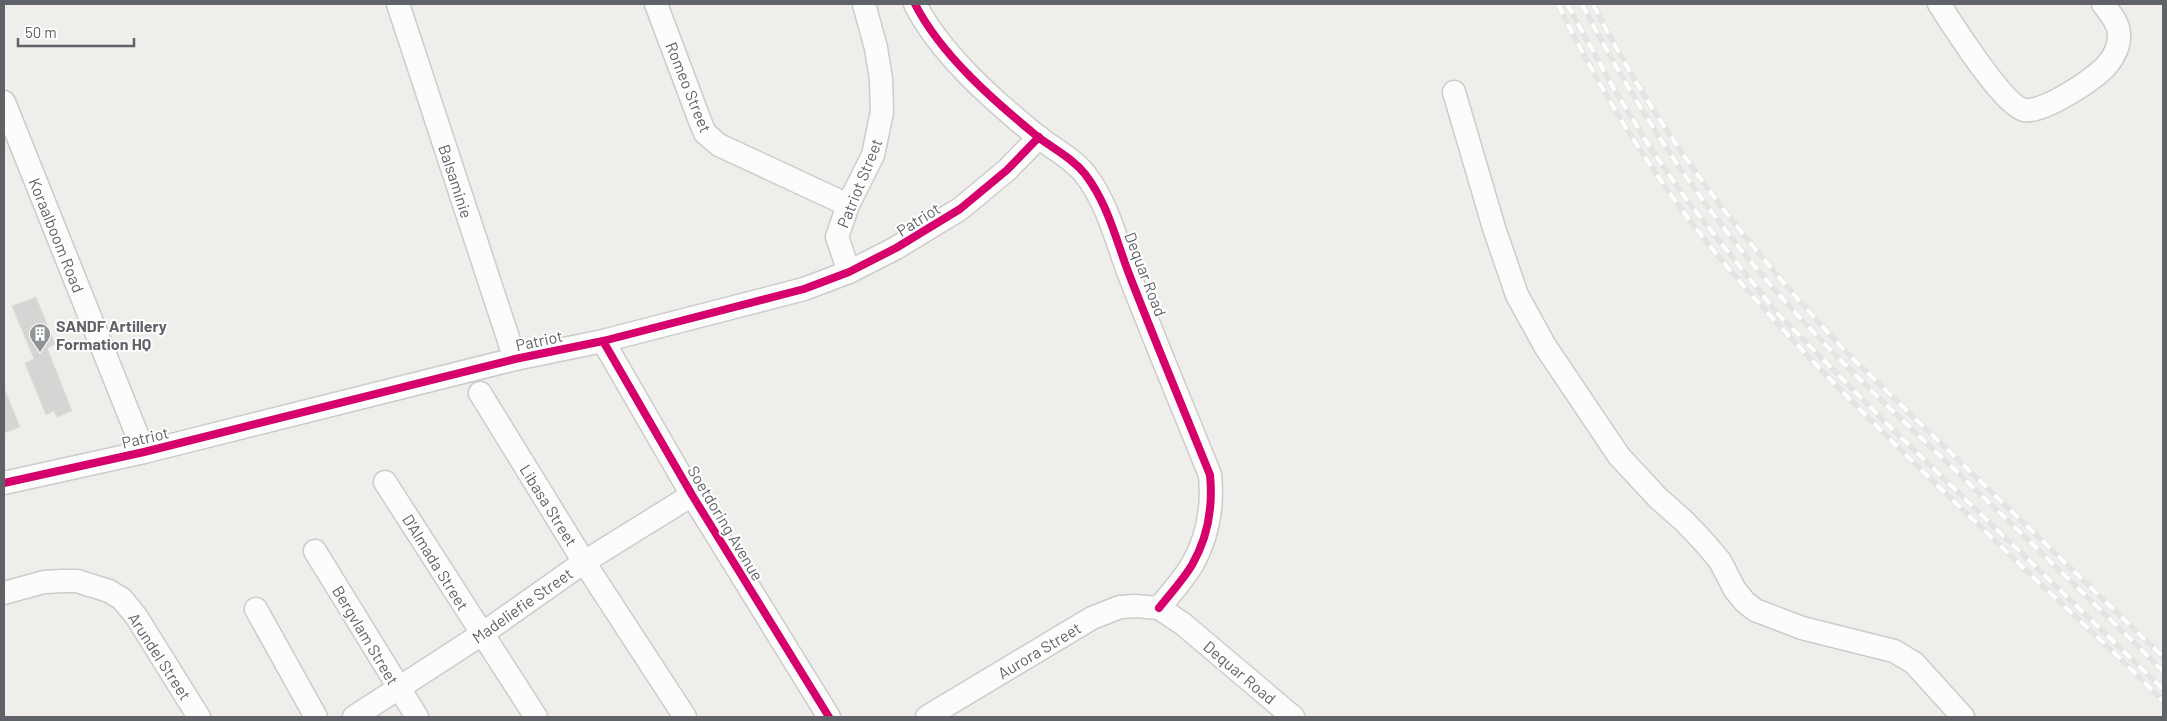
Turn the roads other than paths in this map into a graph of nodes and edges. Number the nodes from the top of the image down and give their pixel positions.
1 (398, 4) edge
2 (656, 4) edge
3 (864, 4) edge
4 (915, 4) edge
5 (1938, 4) edge
6 (2103, 4) edge
7 (1454, 92) dead end
8 (4, 102) edge
9 (1039, 137) junction
10 (848, 205) junction
11 (849, 272) junction
12 (602, 341) junction
13 (515, 359) junction
14 (480, 393) dead end
15 (144, 452) junction
16 (385, 482) dead end
17 (4, 483) edge
18 (692, 495) junction
19 (315, 551) dead end
20 (584, 562) junction
21 (4, 593) edge
22 (1159, 608) junction
23 (256, 609) dead end
24 (482, 634) junction
25 (398, 688) junction
26 (198, 717) edge
27 (316, 717) edge
28 (354, 717) edge
29 (417, 717) edge
30 (536, 717) edge
31 (684, 717) edge
32 (829, 717) edge
33 (927, 717) edge
34 (1294, 717) edge
35 (1963, 717) edge

1 - 13 street, Balsaminie
2 - 10 street, Romeo Street
3 - 10 street, Patriot Street
4 - 9 street, Dequar Road
5 - 6 street
7 - 35 street
8 - 15 street, Koraalboom Road
9 - 11 street, Patriot
9 - 22 street, Dequar Road
10 - 11 street, Patriot Street
11 - 12 street, Patriot
12 - 13 street, Patriot
12 - 18 street, Soetdoring Avenue
13 - 15 street, Patriot
14 - 20 street, Libasa Street
15 - 17 street, Patriot
16 - 24 street, D'Almada Street
18 - 20 street, Madeliefie Street
18 - 32 street, Soetdoring Avenue
19 - 25 street, Bergvlam Street
20 - 24 street, Madeliefie Street
20 - 31 street, Libasa Street
21 - 26 street, Arundel Street
22 - 33 street, Aurora Street
22 - 34 street, Dequar Road
23 - 27 street
24 - 25 street, Madeliefie Street
24 - 30 street, D'Almada Street
25 - 28 street, Madeliefie Street
25 - 29 street, Bergvlam Street

